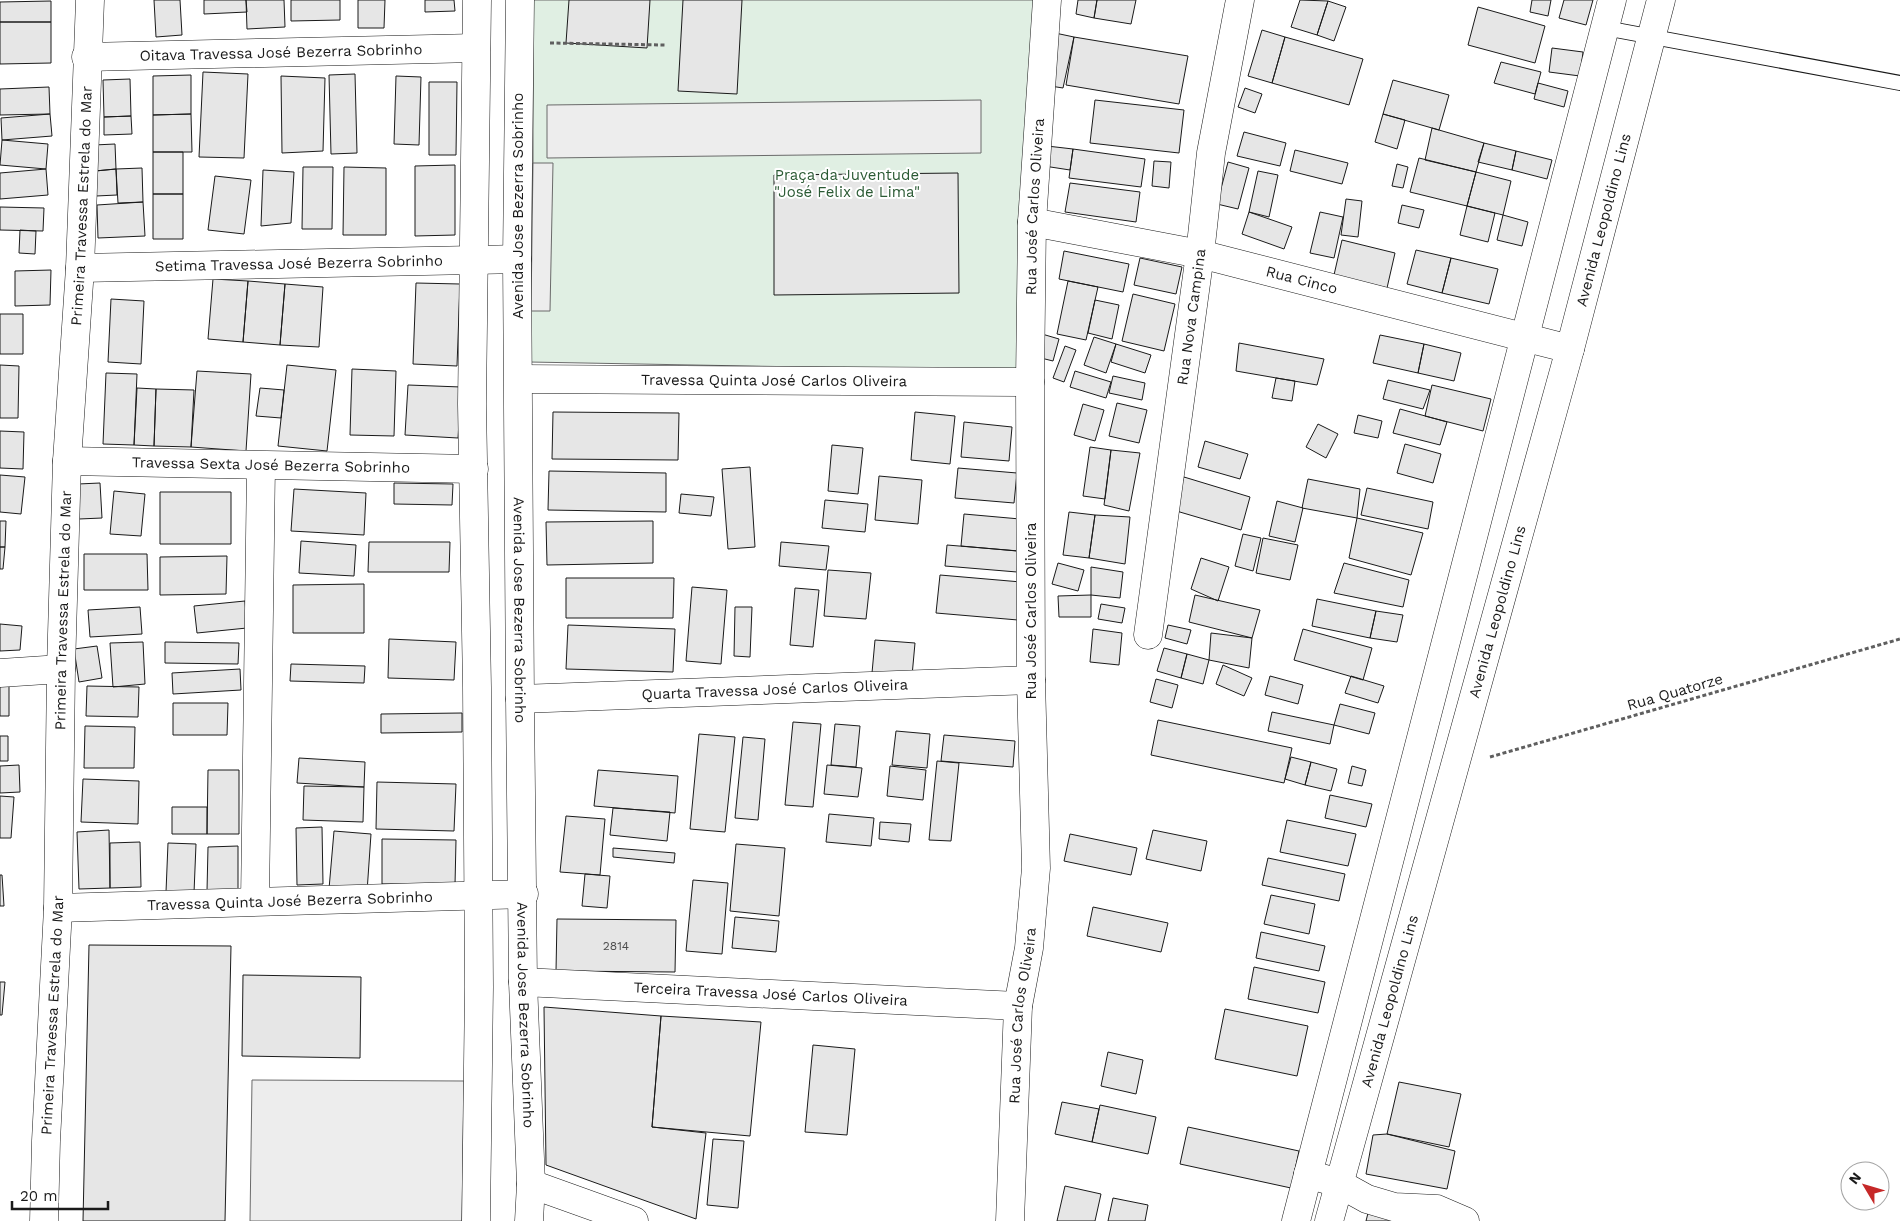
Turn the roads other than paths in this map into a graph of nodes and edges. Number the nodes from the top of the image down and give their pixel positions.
1 (90, 0) edge
2 (477, 0) edge
3 (520, 0) edge
4 (1047, 0) edge
5 (1240, 0) edge
6 (1612, 0) edge
7 (1661, 0) edge
8 (1605, 28) junction
9 (1652, 37) junction
10 (476, 48) junction
11 (86, 57) junction
12 (1900, 83) edge
13 (1032, 222) junction
14 (1200, 254) junction
15 (517, 259) junction
16 (474, 260) junction
17 (80, 268) junction
18 (1524, 337) junction
19 (1570, 349) junction
20 (519, 379) junction
21 (1030, 382) junction
22 (67, 461) junction
23 (261, 466) junction
24 (474, 469) junction
25 (1148, 635) dead end
26 (61, 669) junction
27 (0, 673) edge
28 (1031, 680) junction
29 (520, 699) junction
30 (524, 894) junction
31 (478, 896) junction
32 (255, 901) junction
33 (58, 908) junction
34 (523, 982) junction
35 (1018, 1006) junction
36 (1308, 1174) junction
37 (1338, 1183) junction
38 (531, 1184) junction
39 (44, 1221) edge
40 (476, 1221) edge
41 (529, 1221) edge
42 (634, 1221) edge
43 (1010, 1221) edge
44 (1296, 1221) edge
45 (1329, 1221) edge
46 (1465, 1221) edge

1 - 11 street, Primeira Travessa Estrela do Mar
2 - 10 street
3 - 15 street, Avenida Jose Bezerra Sobrinho
4 - 13 street, Rua José Carlos Oliveira
5 - 14 street, Rua Nova Campina
6 - 8 street
7 - 9 street, Avenida Leopoldino Lins
8 - 9 lane
8 - 18 street
9 - 12 lane
9 - 19 street, Avenida Leopoldino Lins
10 - 11 street, Oitava Travessa José Bezerra Sobrinho
10 - 16 street
11 - 17 street, Primeira Travessa Estrela do Mar
13 - 14 street, Rua Cinco
13 - 21 street, Rua José Carlos Oliveira
14 - 18 street, Rua Cinco
14 - 25 street, Rua Nova Campina
15 - 16 street, Setima Travessa José Bezerra Sobrinho
15 - 20 street, Avenida Jose Bezerra Sobrinho
16 - 17 street, Setima Travessa José Bezerra Sobrinho
16 - 24 street
17 - 22 street, Primeira Travessa Estrela do Mar
18 - 19 street, Rua Cinco
18 - 36 street
19 - 37 street, Avenida Leopoldino Lins
20 - 21 street, Travessa Quinta José Carlos Oliveira
20 - 29 street, Avenida Jose Bezerra Sobrinho
21 - 28 street, Rua José Carlos Oliveira
22 - 23 street, Travessa Sexta José Bezerra Sobrinho
22 - 26 street, Primeira Travessa Estrela do Mar
23 - 24 street, Travessa Sexta José Bezerra Sobrinho
23 - 32 street
24 - 31 street
26 - 27 street
26 - 33 street, Primeira Travessa Estrela do Mar
28 - 29 street, Quarta Travessa José Carlos Oliveira
28 - 35 street, Rua José Carlos Oliveira
29 - 30 street, Avenida Jose Bezerra Sobrinho
30 - 31 street, Travessa Quinta José Bezerra Sobrinho
30 - 34 street, Avenida Jose Bezerra Sobrinho
31 - 32 street, Travessa Quinta José Bezerra Sobrinho
31 - 40 street
32 - 33 street, Travessa Quinta José Bezerra Sobrinho
33 - 39 street, Primeira Travessa Estrela do Mar
34 - 35 street, Terceira Travessa José Carlos Oliveira
34 - 38 street, Avenida Jose Bezerra Sobrinho
35 - 43 street, Rua José Carlos Oliveira
36 - 37 street
36 - 44 street
37 - 45 street, Avenida Leopoldino Lins
37 - 46 street
38 - 41 street, Avenida Jose Bezerra Sobrinho
38 - 42 street

